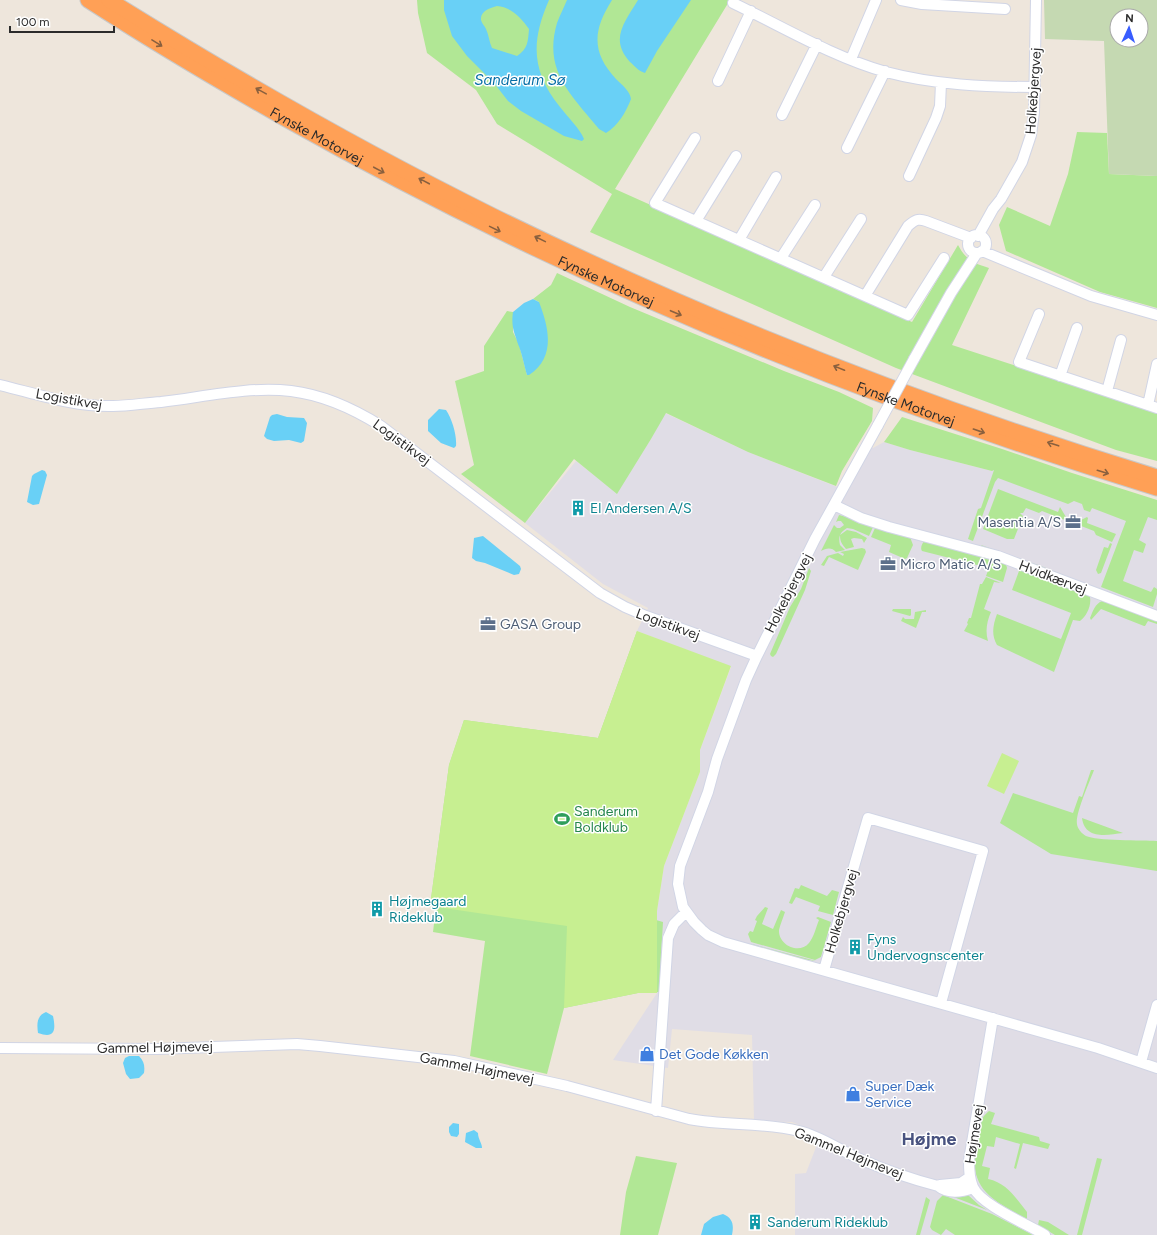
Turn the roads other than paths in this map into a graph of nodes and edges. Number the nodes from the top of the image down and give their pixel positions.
1 (88, 0) edge
2 (109, 0) edge
3 (876, 0) edge
4 (901, 0) edge
5 (1036, 0) edge
6 (733, 3) dead end
7 (1005, 9) dead end
8 (751, 11) junction
9 (817, 44) junction
10 (851, 59) junction
11 (885, 71) junction
12 (718, 81) dead end
13 (941, 83) junction
14 (1035, 87) junction
15 (782, 115) dead end
16 (695, 138) dead end
17 (847, 148) dead end
18 (736, 156) dead end
19 (909, 176) dead end
20 (776, 178) dead end
21 (815, 205) dead end
22 (860, 219) dead end
23 (696, 221) junction
24 (739, 240) junction
25 (977, 244) junction
26 (781, 258) junction
27 (944, 258) dead end
28 (824, 277) junction
29 (865, 296) junction
30 (1039, 314) dead end
31 (1157, 315) edge
32 (1077, 328) dead end
33 (1121, 340) dead end
34 (1157, 364) edge
35 (1060, 376) junction
36 (0, 385) edge
37 (1107, 392) junction
38 (1152, 406) edge
39 (1157, 476) edge
40 (1157, 488) edge
41 (834, 505) junction
42 (1157, 616) edge
43 (757, 656) junction
44 (686, 912) junction
45 (824, 970) junction
46 (941, 1003) junction
47 (1157, 1005) edge
48 (993, 1018) junction
49 (0, 1048) edge
50 (1141, 1062) junction
51 (1157, 1068) edge
52 (656, 1111) junction
53 (970, 1177) junction
54 (938, 1186) junction
55 (974, 1188) junction
56 (1045, 1235) edge

1 -> 40 highway, Fynske Motorvej
39 -> 2 highway, Fynske Motorvej
3 - 10 street
4 - 7 street
5 - 14 street, Holkebjergvej
6 - 8 street
8 - 9 street
8 - 12 street
9 - 10 street
9 - 15 street
10 - 11 street
11 - 13 street
11 - 17 street
13 - 14 street
13 - 19 street
14 - 25 street, Holkebjergvej
16 - 23 street
18 - 23 street
20 - 24 street
21 - 26 street
22 - 28 street
23 - 24 street
24 - 26 street
25 - 29 street
25 - 31 street
25 - 41 street, Holkebjergvej, bridge
26 - 28 street
27 - 29 street
28 - 29 street
30 - 35 street
32 - 35 street
33 - 37 street
34 - 38 street
35 - 37 street
36 - 43 street, Logistikvej
37 - 38 street
41 - 42 street, Hvidkærvej
41 - 43 street, Holkebjergvej
43 - 44 street, Holkebjergvej
44 - 45 street, Holkebjergvej
44 - 52 street
45 - 46 street, Holkebjergvej
45 - 46 street, Holkebjergvej
46 - 48 street, Holkebjergvej
47 - 50 street
48 - 50 street, Holkebjergvej
48 - 53 street, Højmevej
49 - 52 street, Gammel Højmevej
50 - 51 street, Holkebjergvej
52 - 54 street, Gammel Højmevej
53 - 54 street, Gammel Højmevej
53 - 55 street, Højmevej
54 - 55 street, Gammel Højmevej
55 - 56 street, Højmevej

